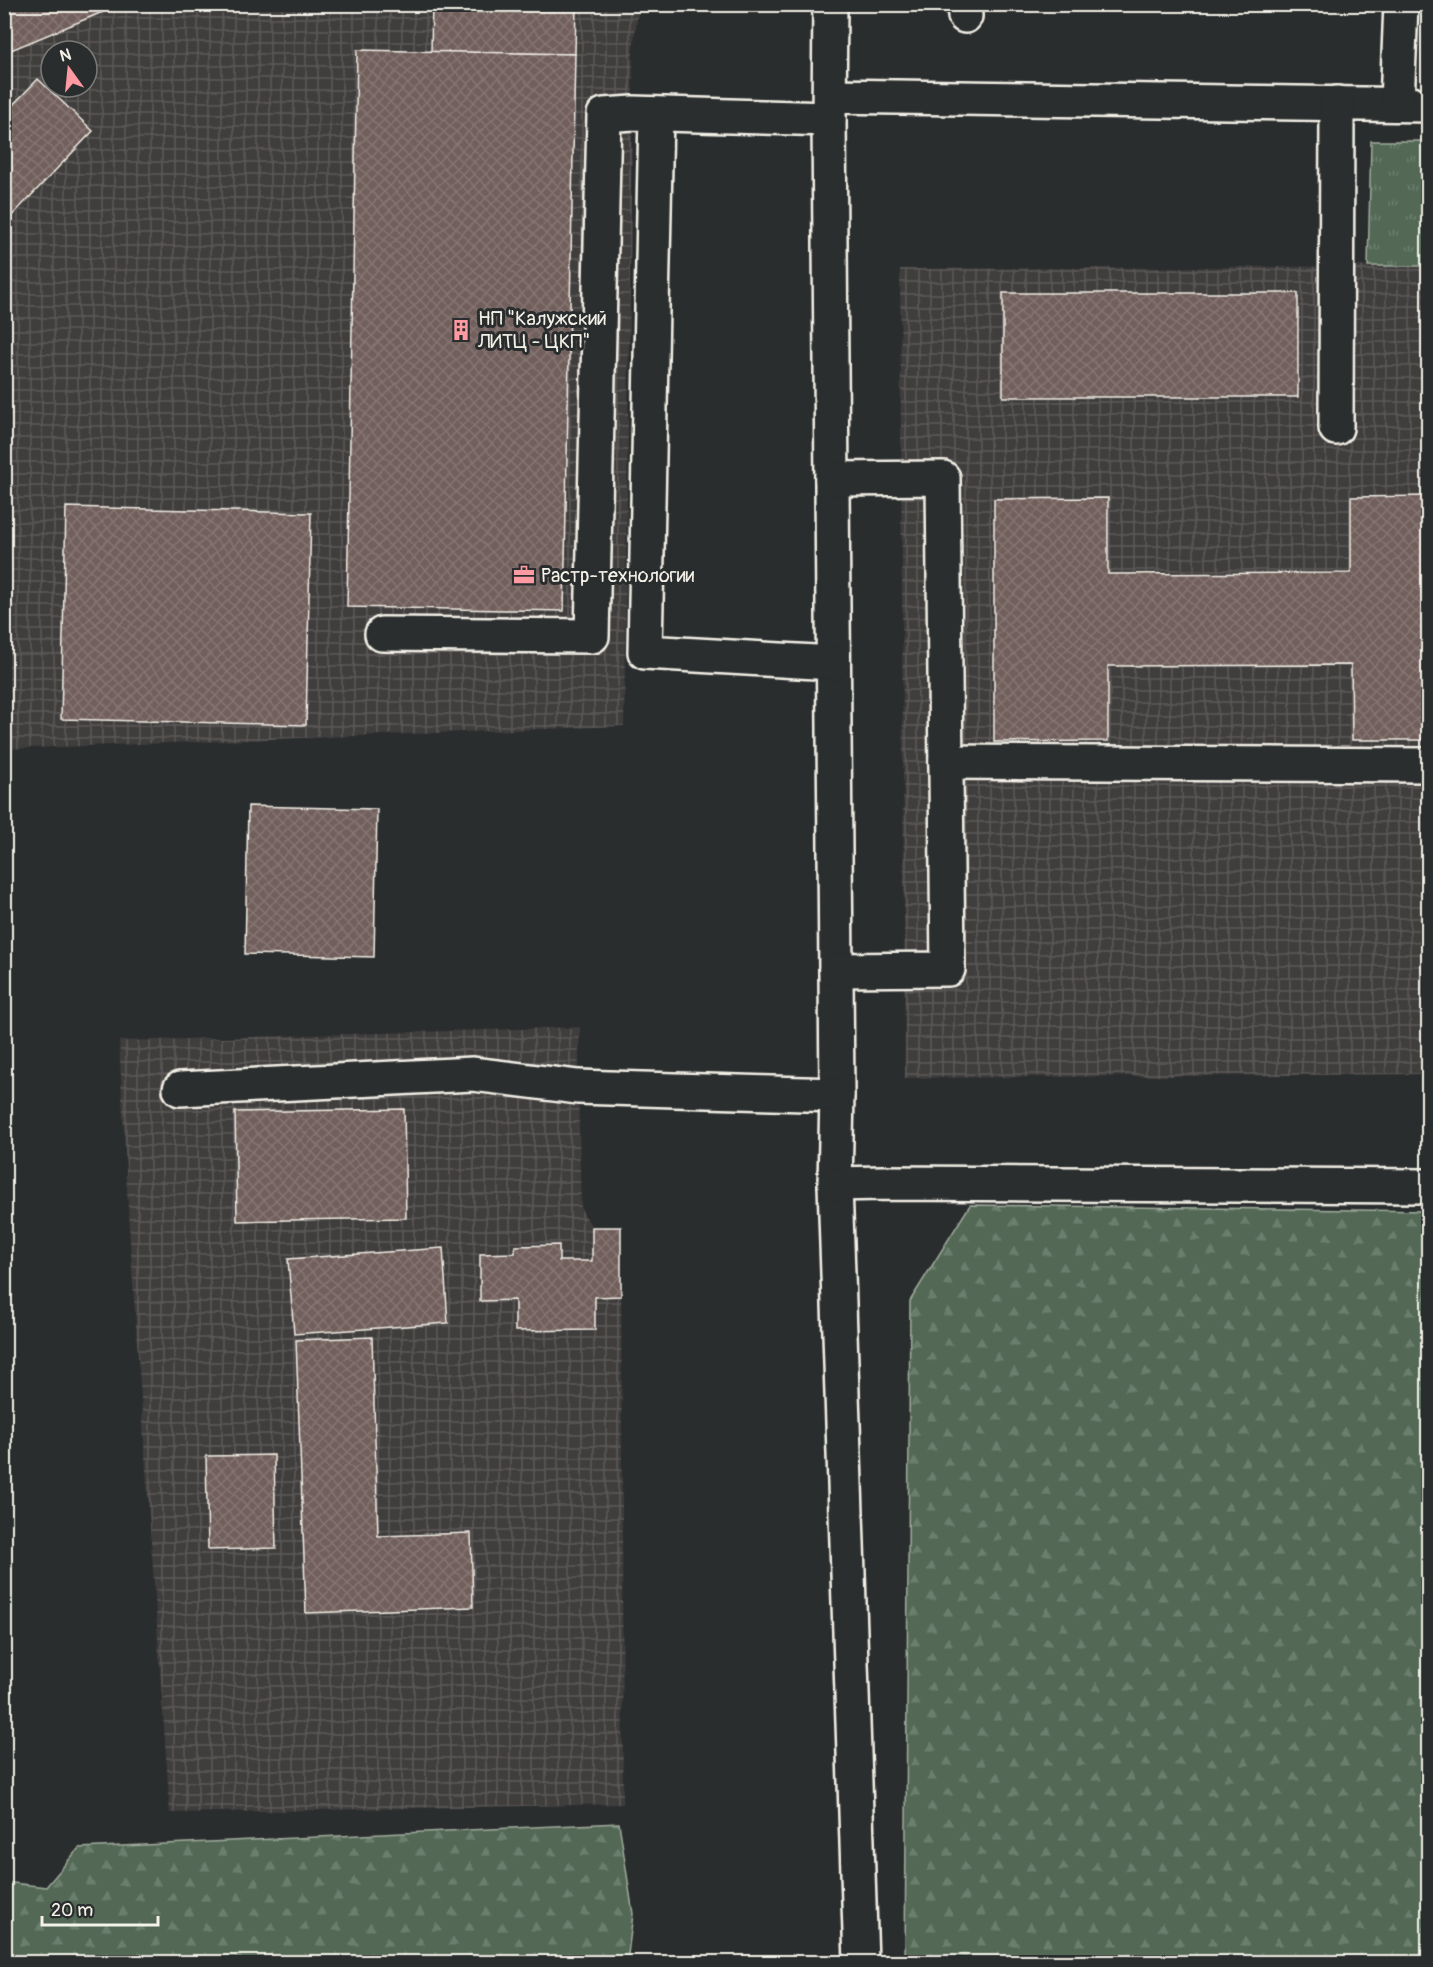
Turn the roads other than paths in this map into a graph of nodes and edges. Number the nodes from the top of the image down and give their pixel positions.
1 (830, 4) edge
2 (1401, 4) edge
3 (1337, 103) junction
4 (1413, 105) edge
5 (830, 107) junction
6 (656, 114) junction
7 (1336, 428) dead end
8 (832, 479) junction
9 (382, 634) dead end
10 (833, 663) junction
11 (946, 762) junction
12 (1428, 765) edge
13 (836, 970) junction
14 (180, 1089) dead end
15 (837, 1095) junction
16 (835, 1184) junction
17 (1428, 1186) edge
18 (861, 1962) edge

1 - 5 street
2 - 4 street
3 - 4 street
3 - 5 street
3 - 7 street
5 - 6 street
5 - 8 street
6 - 9 street
6 - 10 street
8 - 10 street
8 - 11 street
10 - 13 street
11 - 12 street
11 - 13 street
13 - 15 street
14 - 15 street
15 - 16 street
16 - 17 street
16 - 18 street

